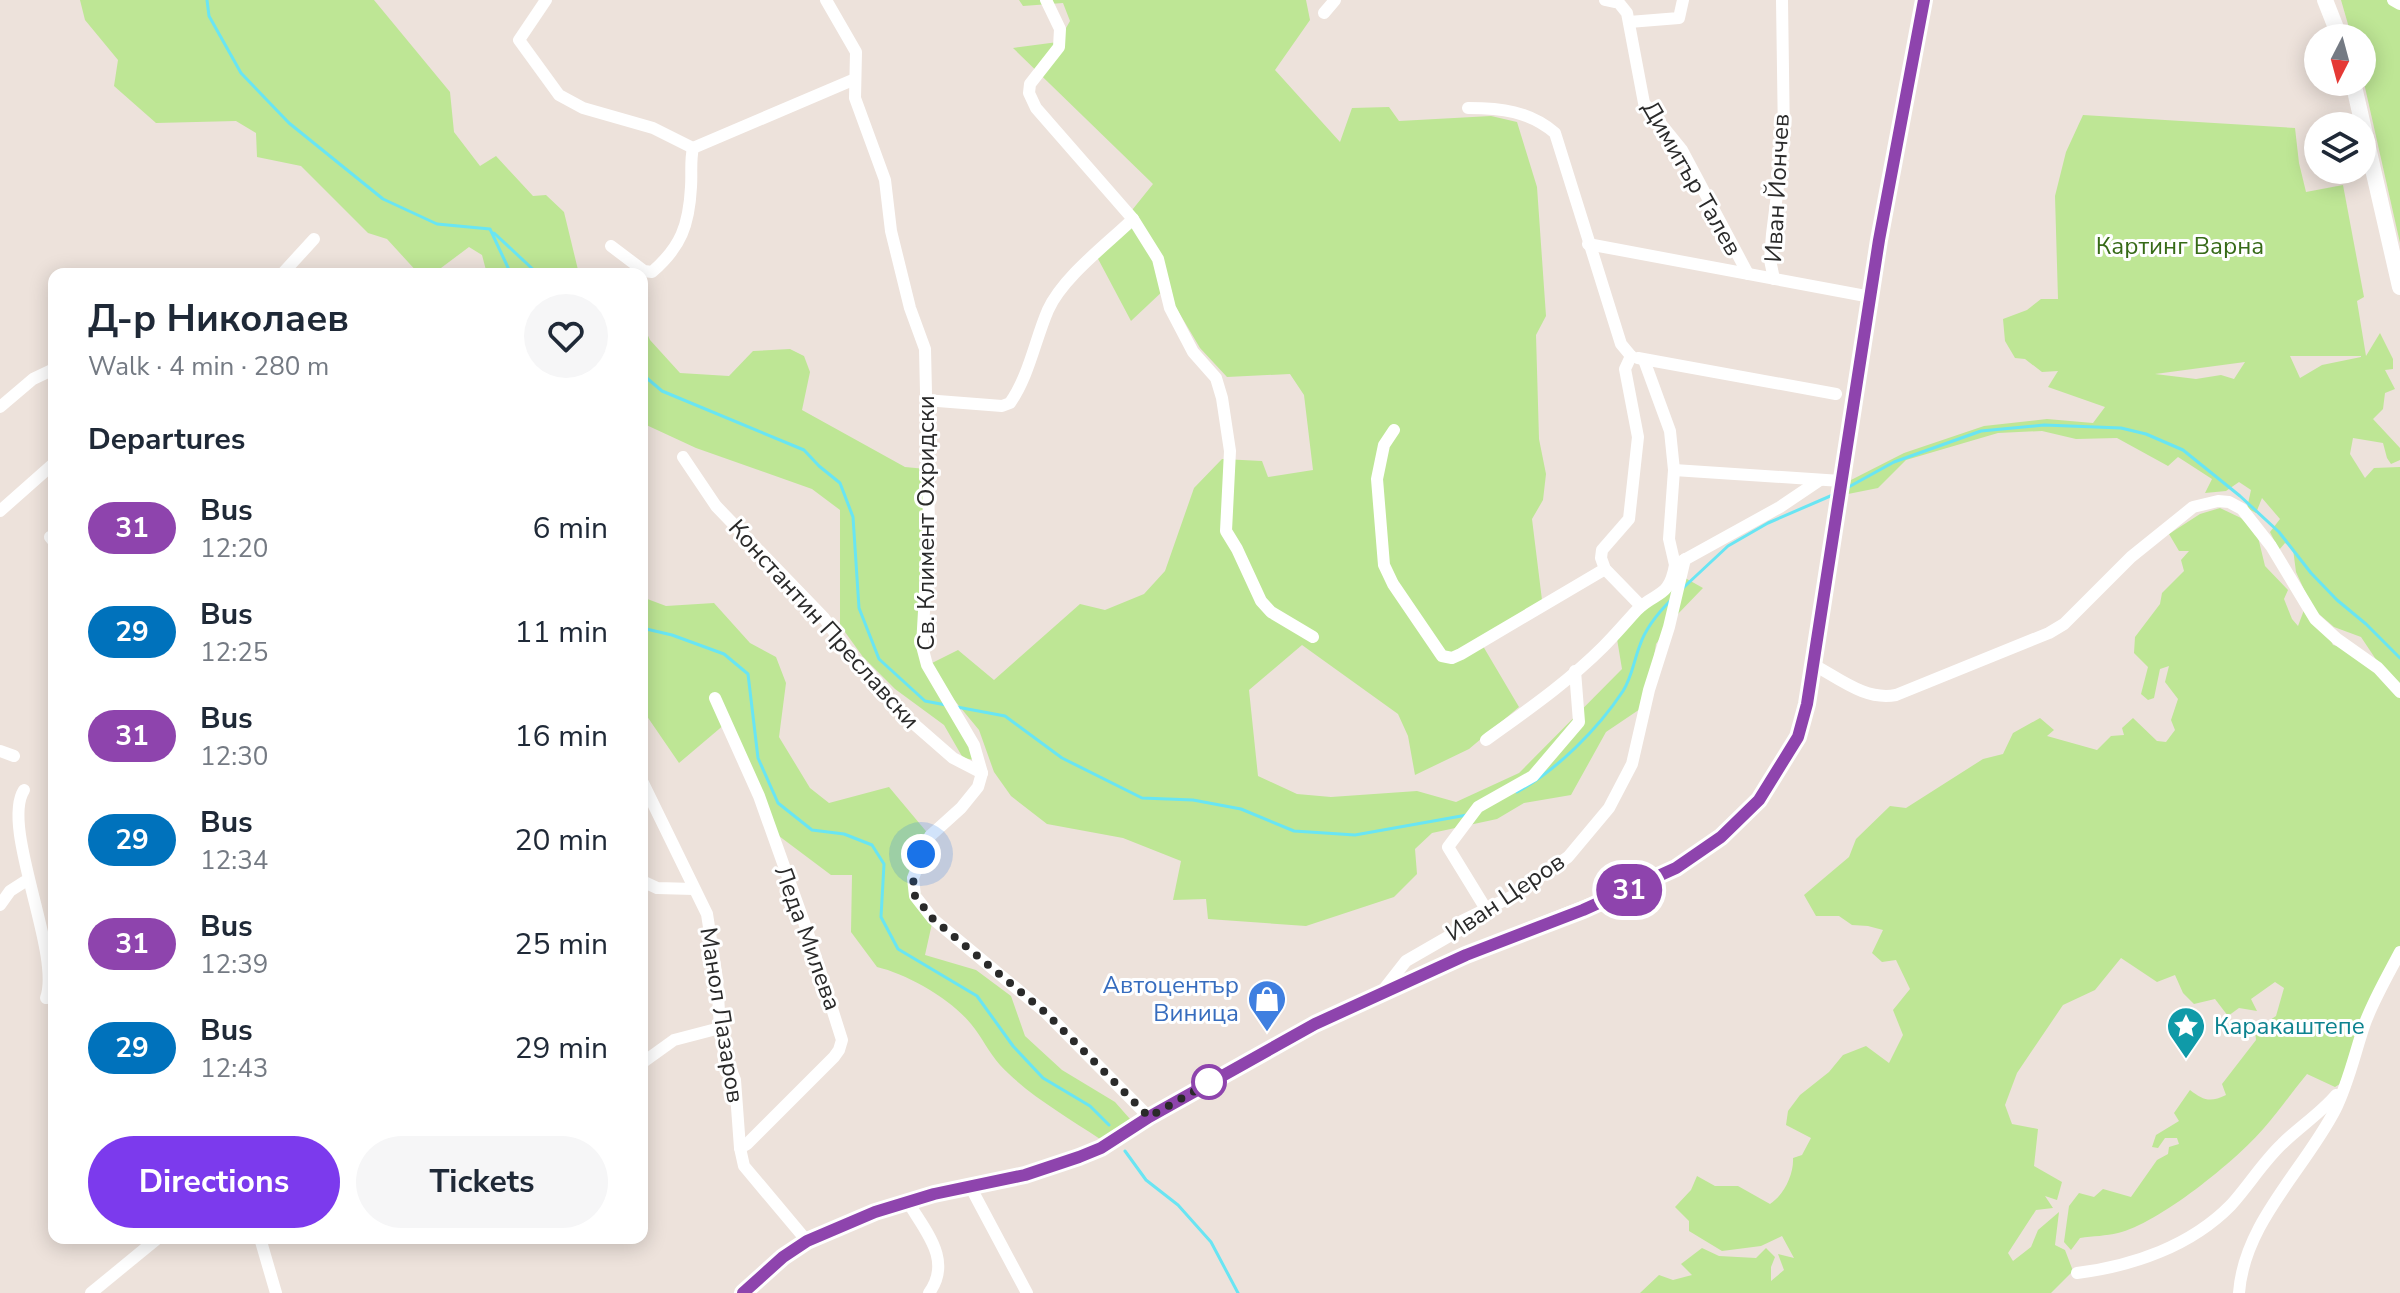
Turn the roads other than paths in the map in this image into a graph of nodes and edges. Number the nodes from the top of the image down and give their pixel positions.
1 (546, 0) edge
2 (826, 0) edge
3 (1046, 0) edge
4 (1335, 0) edge
5 (1605, 0) edge
6 (1683, 0) edge
7 (1782, 0) edge
8 (1924, 0) edge
9 (2325, 0) edge
10 (2393, 0) edge
11 (2400, 4) edge
12 (1324, 13) dead end
13 (1629, 22) junction
14 (2334, 24) edge
15 (855, 79) junction
16 (2356, 96) edge
17 (1468, 108) dead end
18 (693, 148) junction
19 (1133, 219) junction
20 (314, 239) dead end
21 (1588, 244) junction
22 (611, 246) dead end
23 (287, 268) edge
24 (641, 268) edge
25 (648, 273) edge
26 (1748, 274) junction
27 (1774, 279) junction
28 (2400, 287) edge
29 (1871, 297) junction
30 (1631, 356) junction
31 (1644, 360) junction
32 (48, 372) edge
33 (1836, 394) dead end
34 (925, 400) junction
35 (0, 407) edge
36 (1394, 430) dead end
37 (683, 457) dead end
38 (48, 469) edge
39 (1674, 470) junction
40 (1820, 480) junction
41 (1841, 481) junction
42 (0, 511) edge
43 (1680, 562) junction
44 (1605, 569) junction
45 (1641, 606) junction
46 (1313, 637) dead end
47 (1814, 665) junction
48 (1575, 671) junction
49 (2400, 692) edge
50 (715, 698) dead end
51 (1486, 740) dead end
52 (0, 751) edge
53 (14, 756) dead end
54 (982, 773) junction
55 (648, 792) edge
56 (21, 794) dead end
57 (24, 882) junction
58 (648, 884) edge
59 (694, 889) junction
60 (0, 905) edge
61 (1486, 909) junction
62 (2400, 952) edge
63 (48, 969) edge
64 (48, 992) edge
65 (1381, 993) junction
66 (46, 998) dead end
67 (720, 1028) junction
68 (648, 1059) edge
69 (2345, 1084) junction
70 (1149, 1117) junction
71 (740, 1148) junction
72 (971, 1188) junction
73 (908, 1202) junction
74 (807, 1241) junction
75 (151, 1244) edge
76 (262, 1244) edge
77 (2077, 1273) dead end
78 (91, 1293) edge
79 (276, 1293) edge
80 (744, 1293) edge
81 (929, 1293) edge
82 (1027, 1293) edge
83 (2239, 1293) edge

1 - 18 street
2 - 15 street, Св. Климент Охридски
3 - 19 street
4 - 12 street
5 - 13 street
6 - 13 street
7 - 27 street, Иван Йончев
8 - 29 street
9 - 14 street
10 - 11 street
13 - 26 street, Димитър Талев
15 - 18 street
15 - 34 street, Св. Климент Охридски
16 - 28 street
17 - 21 street
18 - 25 street
19 - 34 street
19 - 46 street
20 - 23 street
21 - 26 street
21 - 30 street
22 - 24 street
26 - 27 street
27 - 29 street
29 - 41 street
30 - 31 street
30 - 44 street
31 - 33 street
31 - 39 street
32 - 35 street
34 - 54 street, Св. Климент Охридски
36 - 44 street
37 - 54 street, Константин Преславски
38 - 42 street
39 - 40 street
39 - 43 street
40 - 41 street
40 - 43 street
41 - 47 street
43 - 45 street
43 - 61 street, Иван Церов
44 - 45 street
45 - 48 street
47 - 49 street
47 - 65 street
48 - 51 street
48 - 61 street
50 - 71 street, Леда Милева
52 - 53 street
54 - 70 street
55 - 59 street, Манол Лазаров
56 - 57 street
57 - 60 street
57 - 63 street
58 - 59 street
59 - 67 street, Манол Лазаров
61 - 65 street, Иван Церов
62 - 69 street
64 - 66 street
65 - 70 street
67 - 68 street
67 - 71 street, Манол Лазаров
69 - 77 street
69 - 83 street
70 - 72 street
71 - 74 street, Манол Лазаров
72 - 73 street
72 - 82 street
73 - 74 street
73 - 81 street
74 - 80 street
75 - 78 street
76 - 79 street

